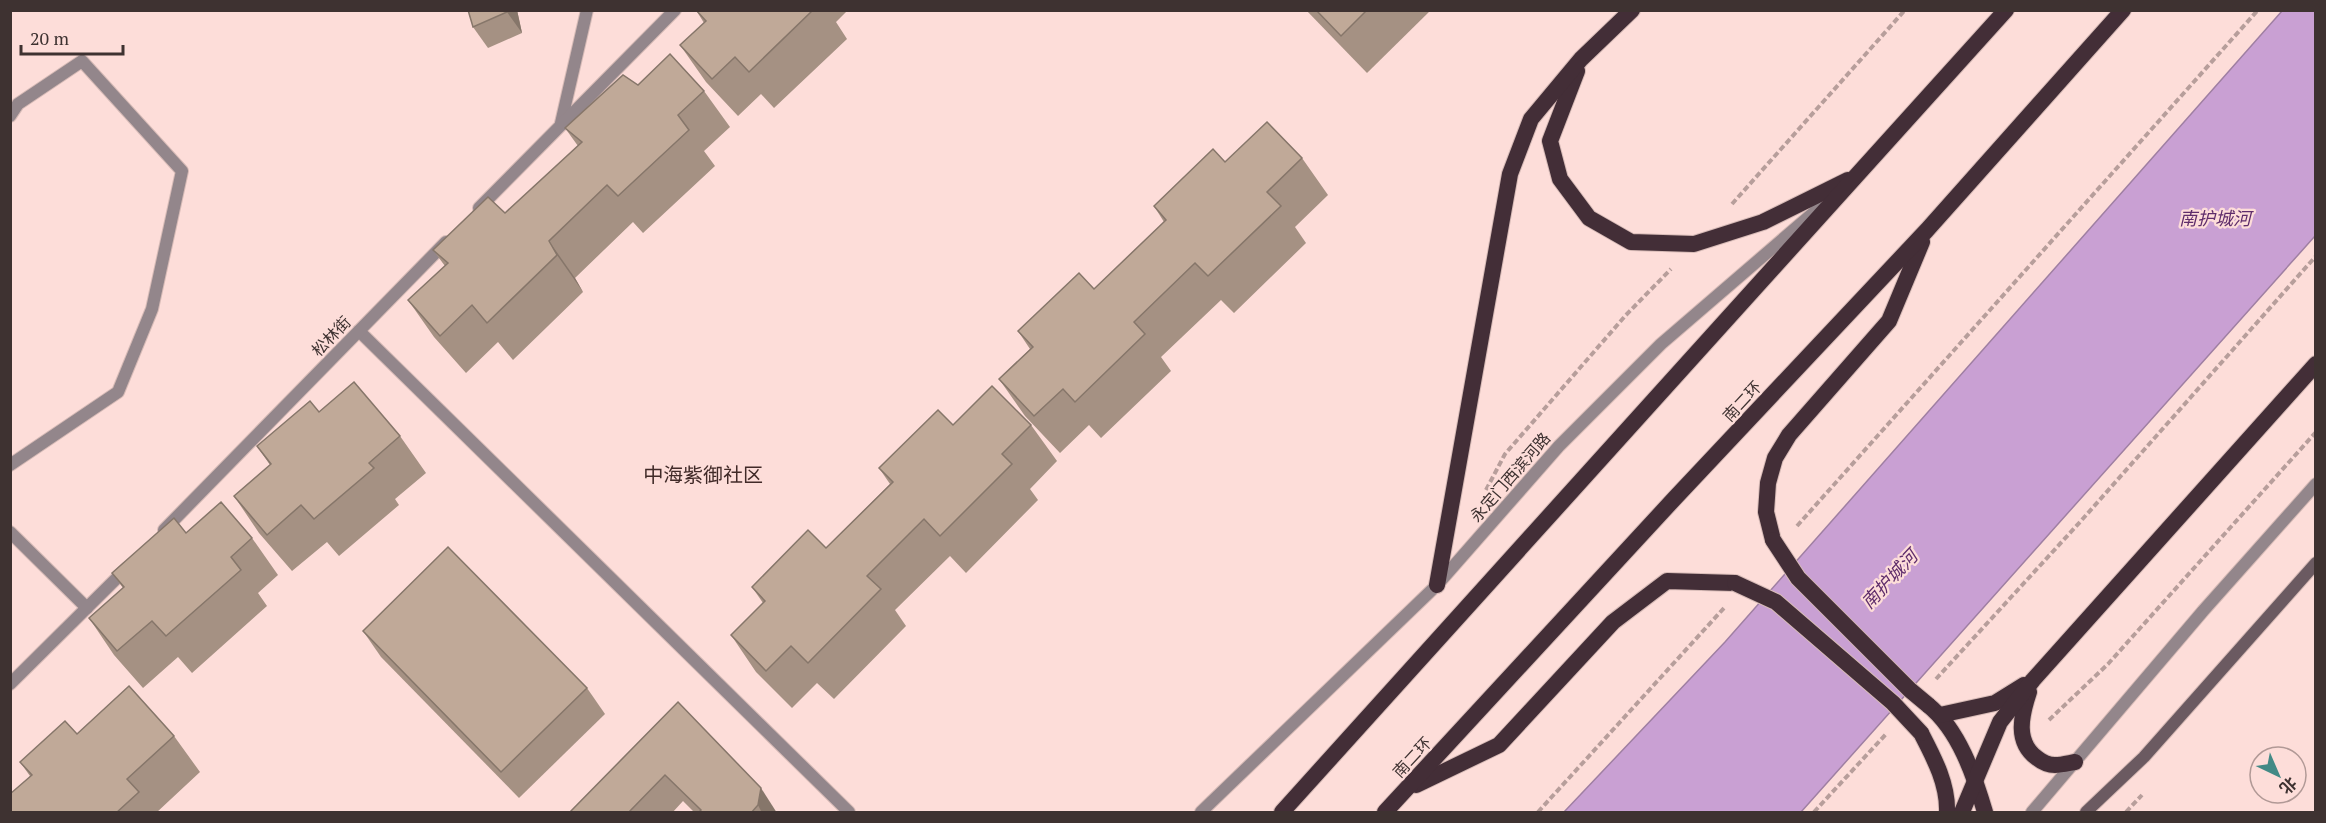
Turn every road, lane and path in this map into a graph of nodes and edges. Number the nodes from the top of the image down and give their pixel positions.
1 (587, 10) edge
2 (675, 10) edge
3 (1632, 10) edge
4 (1905, 10) edge
5 (2006, 10) edge
6 (2123, 10) edge
7 (2258, 10) edge
8 (1581, 59) junction
9 (10, 116) edge
10 (561, 124) junction
11 (1857, 175) junction
12 (1730, 206) dead end
13 (472, 215) edge
14 (1927, 230) junction
15 (456, 232) edge
16 (1694, 244) junction
17 (2316, 256) edge
18 (359, 331) junction
19 (2316, 364) edge
20 (2316, 432) edge
21 (10, 465) edge
22 (2316, 484) edge
23 (1484, 494) dead end
24 (10, 532) edge
25 (1790, 534) dead end
26 (153, 541) edge
27 (137, 558) edge
28 (2316, 563) edge
29 (1437, 585) junction
30 (1726, 604) dead end
31 (87, 608) junction
32 (2032, 680) junction
33 (1935, 681) dead end
34 (10, 684) edge
35 (1934, 710) junction
36 (1895, 725) dead end
37 (2024, 741) junction
38 (2075, 762) junction
39 (1975, 782) junction
40 (1407, 789) junction
41 (849, 813) edge
42 (1201, 813) edge
43 (1282, 813) edge
44 (1385, 813) edge
45 (1538, 813) edge
46 (1814, 813) edge
47 (1947, 813) edge
48 (1962, 813) edge
49 (1985, 813) edge
50 (2032, 813) edge
51 (2086, 813) edge

1 - 10 street
2 - 10 street
3 - 8 highway
4 - 12 path
5 - 11 highway
6 - 14 highway, 南二环
7 - 25 path
8 - 16 highway
8 - 29 highway
9 - 21 street
10 - 13 street
11 - 16 highway
11 - 29 street, 永定门西滨河路
11 - 43 highway
14 - 35 highway, bridge
14 - 40 highway, 南二环
15 - 18 street, 松林街
16 - 23 path
17 - 33 path
18 - 26 street, 松林街
18 - 41 street
19 - 32 highway
20 - 37 path
22 - 38 street
24 - 31 street
27 - 31 street
28 - 51 main road
29 - 42 street, 永定门西滨河路
30 - 45 path
31 - 34 street
32 - 35 highway
32 - 37 highway
32 - 39 highway
35 - 39 highway
36 - 46 path
37 - 38 highway
38 - 50 street
39 - 48 highway
39 - 49 highway
40 - 44 highway, 南二环
40 - 47 highway, bridge

